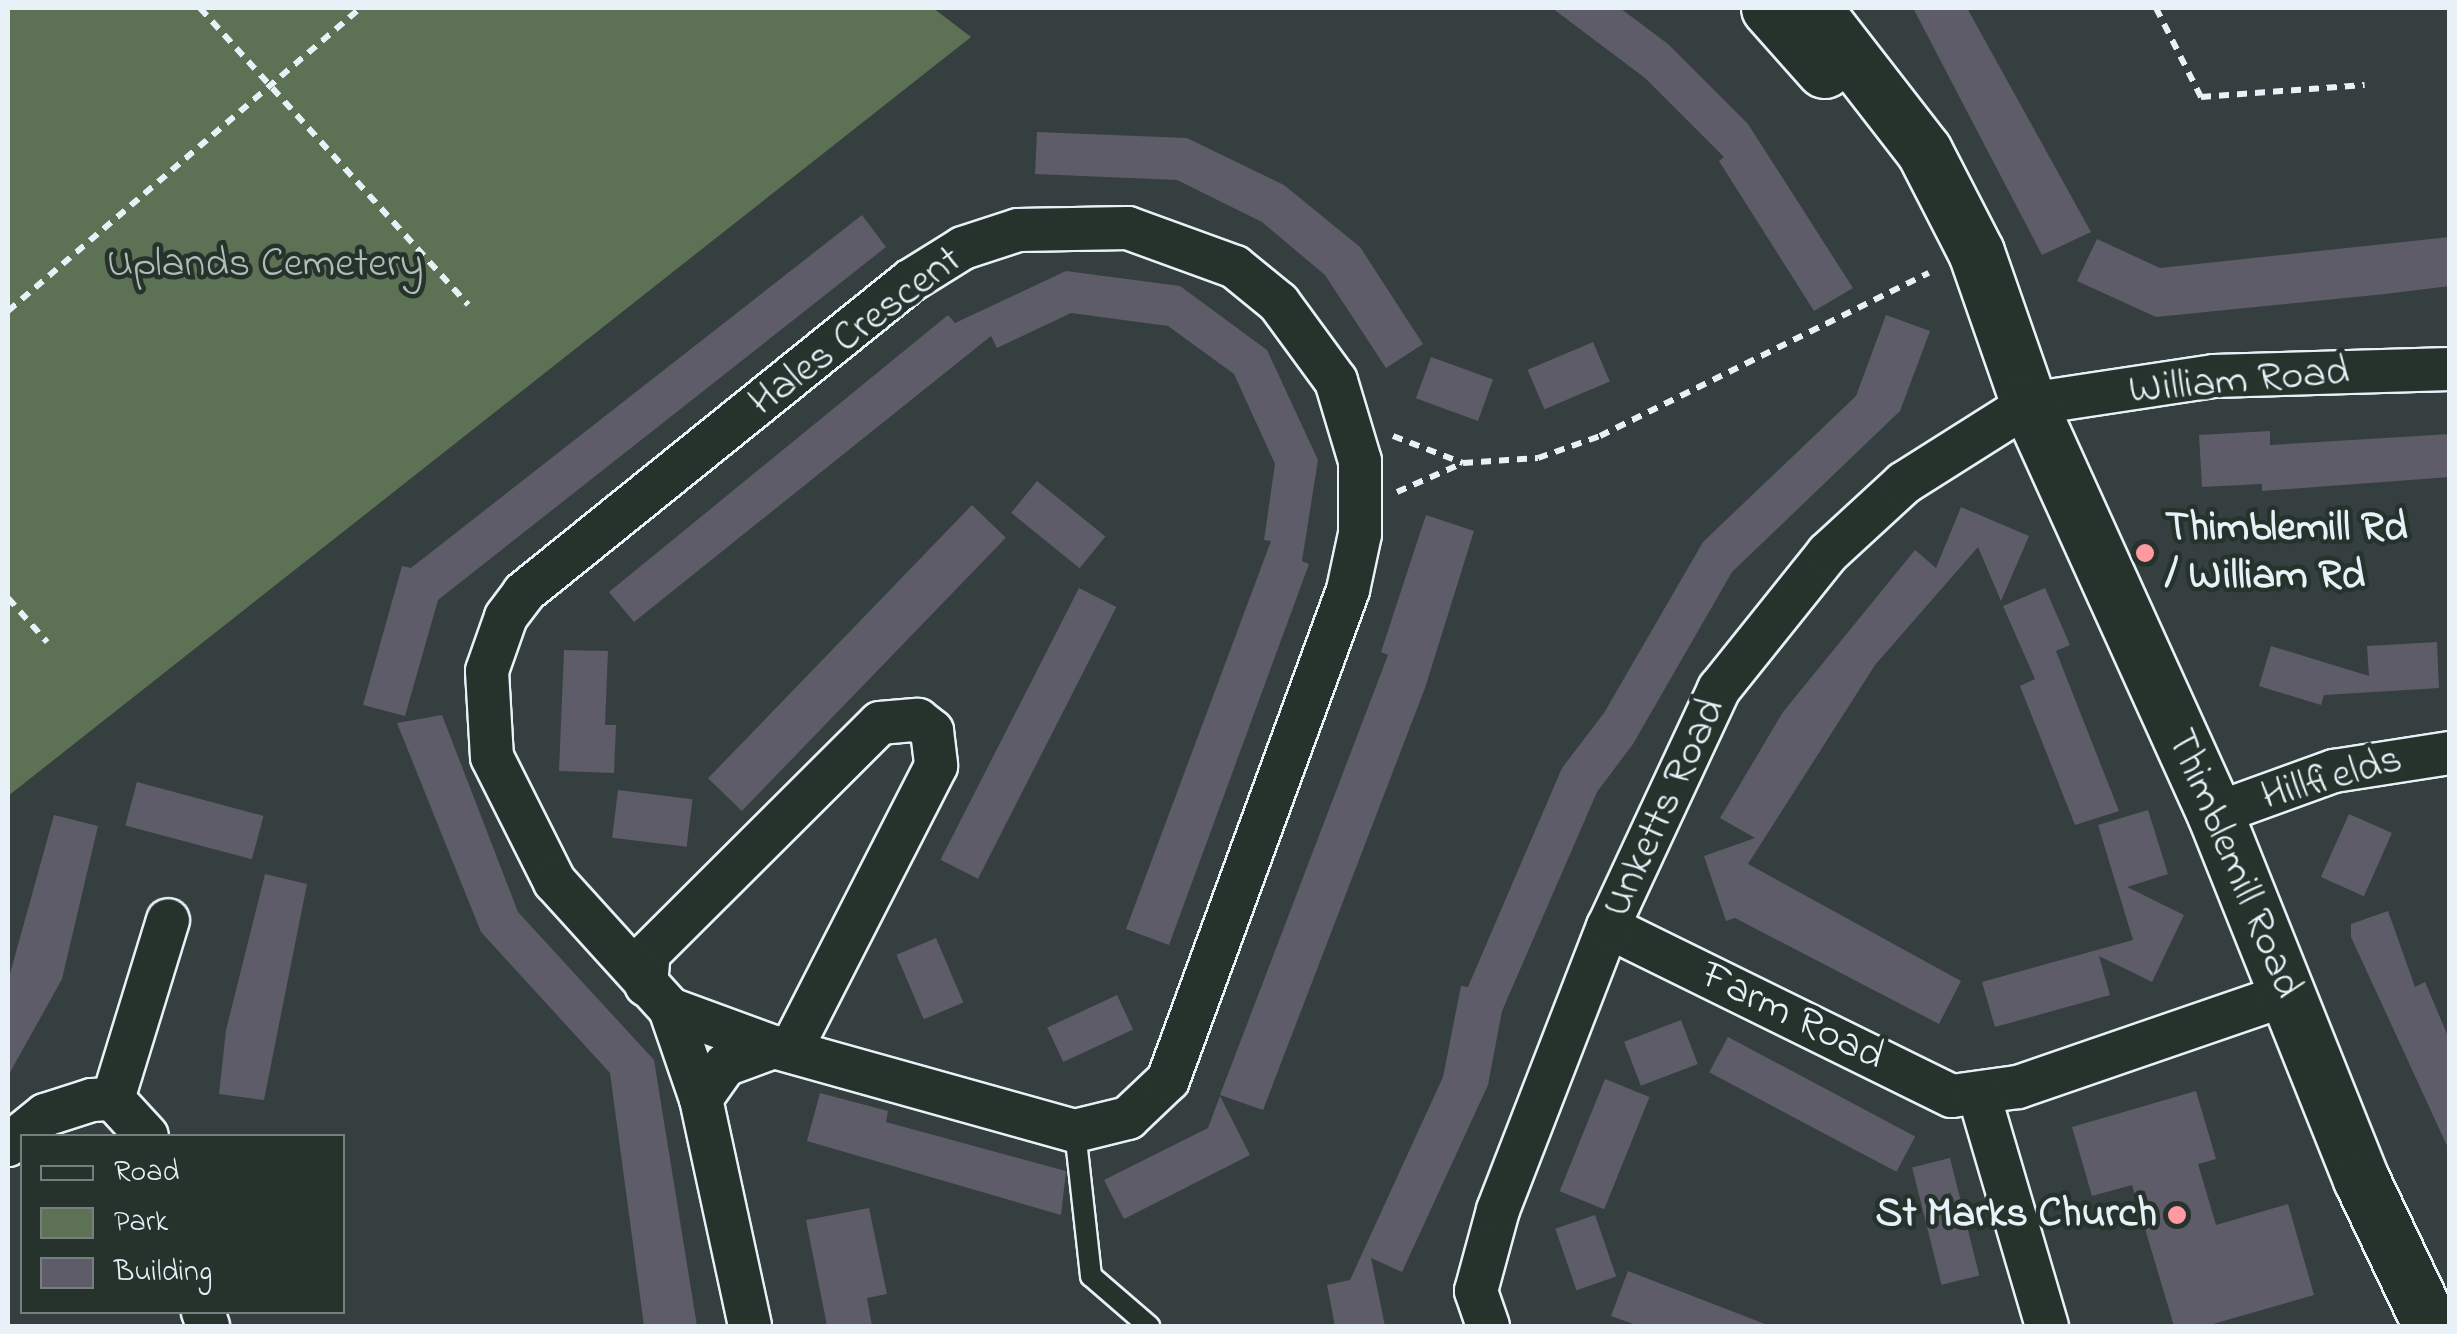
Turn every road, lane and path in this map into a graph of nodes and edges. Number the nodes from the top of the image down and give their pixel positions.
1 (200, 8) edge
2 (360, 8) edge
3 (1769, 8) edge
4 (1812, 8) edge
5 (2156, 8) edge
6 (270, 85) junction
7 (2365, 85) dead end
8 (1929, 273) dead end
9 (468, 305) dead end
10 (8, 311) edge
11 (2450, 369) edge
12 (2029, 404) junction
13 (1384, 432) dead end
14 (1463, 463) junction
15 (1360, 534) junction
16 (8, 598) edge
17 (46, 642) dead end
18 (2450, 752) edge
19 (2215, 814) junction
20 (168, 920) dead end
21 (1608, 927) junction
22 (2288, 994) junction
23 (658, 997) junction
24 (783, 1048) junction
25 (1979, 1095) junction
26 (113, 1099) junction
27 (701, 1099) junction
28 (1075, 1131) junction
29 (24, 1134) edge
30 (145, 1134) edge
31 (750, 1326) edge
32 (1149, 1326) edge
33 (1488, 1326) edge
34 (2047, 1326) edge
35 (2431, 1326) edge

1 - 6 path
2 - 6 path
3 - 12 main road, Thimblemill Road
4 - 12 main road, Thimblemill Road
5 - 7 path
6 - 9 path
6 - 10 path
8 - 14 path
11 - 12 street, William Road
12 - 19 main road, Thimblemill Road
12 - 21 street, Unketts Road
13 - 14 path
14 - 15 path
15 - 23 street, Hales Crescent
15 - 28 street, Hales Crescent
16 - 17 path
18 - 19 street, Hillfields
19 - 22 main road, Thimblemill Road
20 - 26 street
21 - 25 street, Farm Road
21 - 33 street, Unketts Road
22 - 25 street, Farm Road
22 - 35 main road, Thimblemill Road
23 - 24 street, Hales Crescent
23 - 24 street
23 - 27 street, Hales Crescent
24 - 27 street
24 - 28 street, Hales Crescent
25 - 34 street
26 - 29 street
26 - 30 street
27 - 31 street, Hales Crescent
28 - 32 lane

